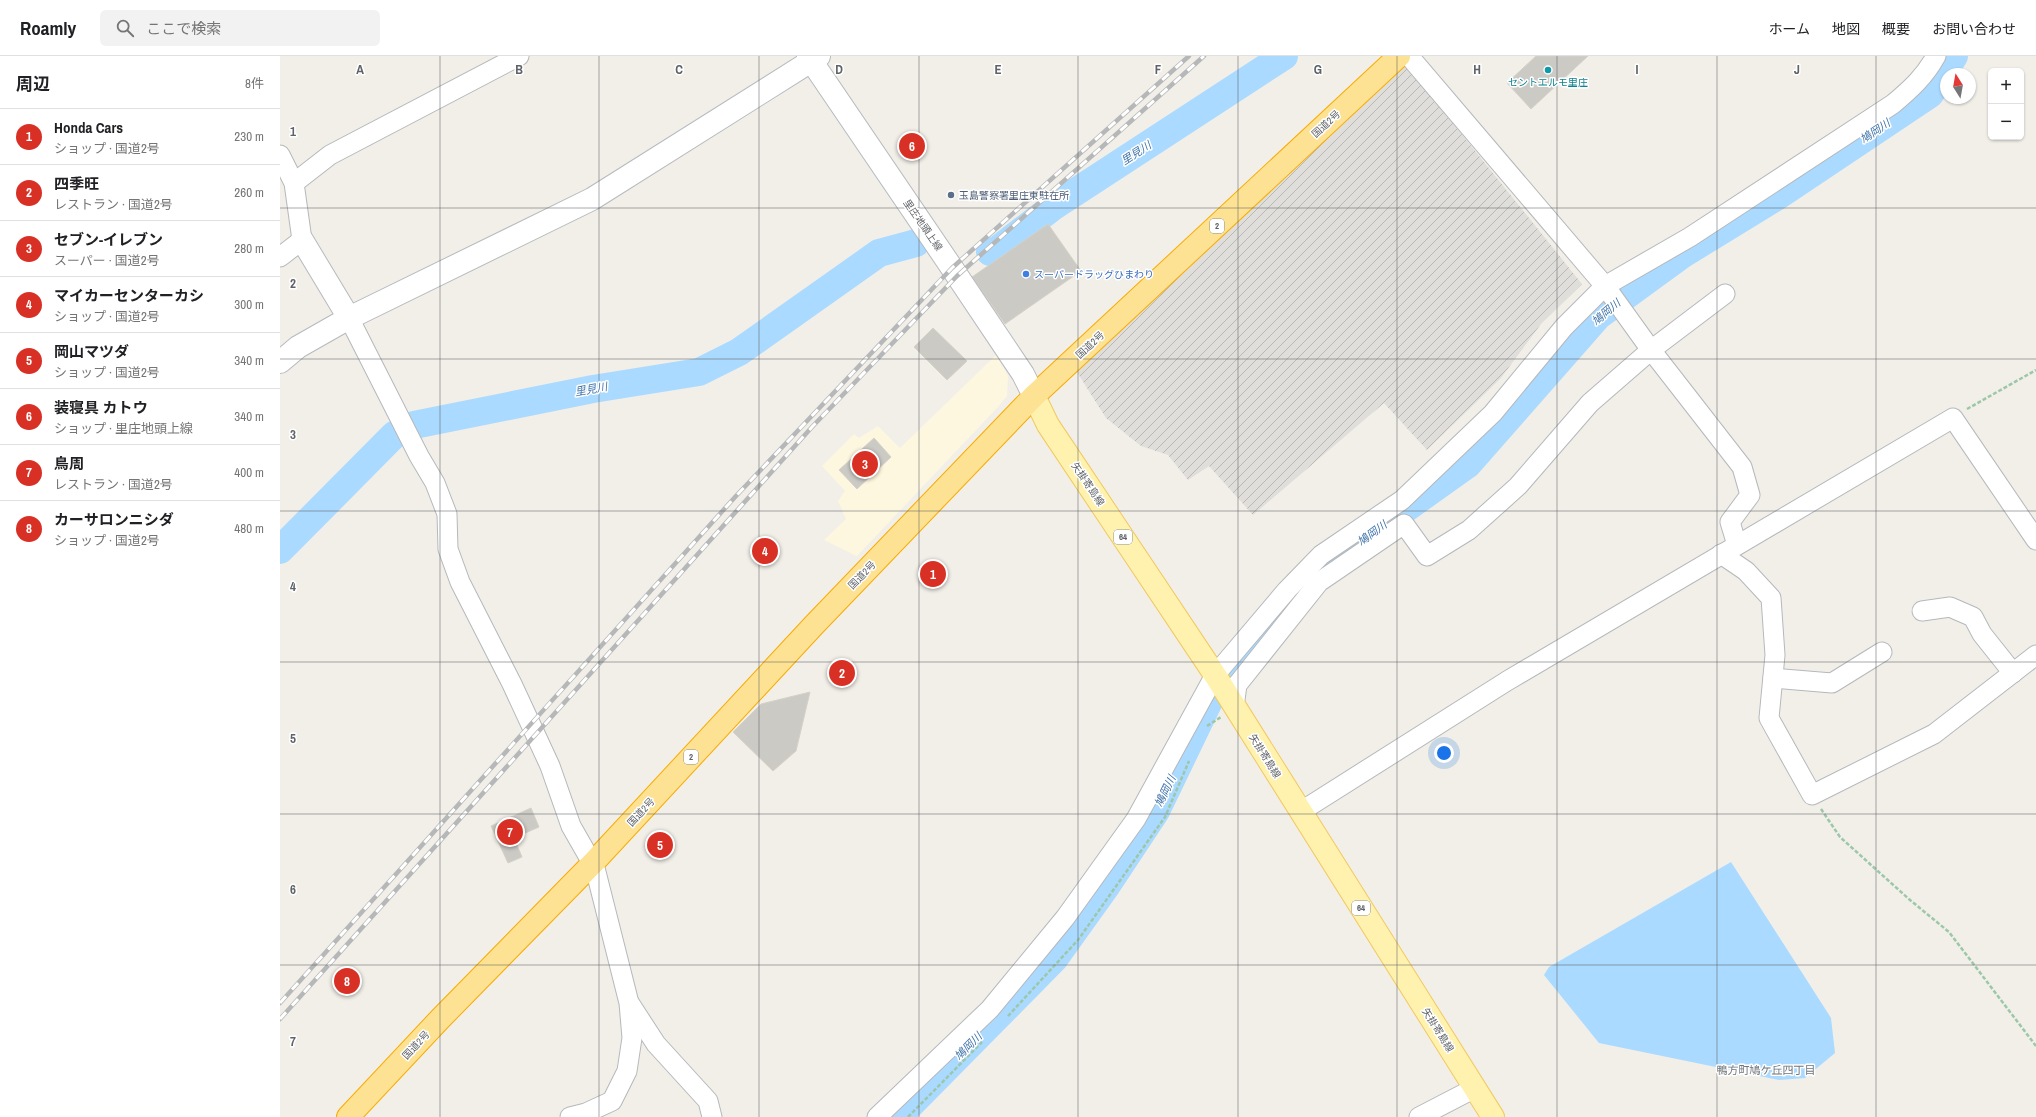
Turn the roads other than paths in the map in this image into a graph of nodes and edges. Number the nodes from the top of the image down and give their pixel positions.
1 (519, 56) edge
2 (1399, 56) edge
3 (1409, 56) edge
4 (1936, 56) edge
5 (813, 58) edge
6 (280, 155) edge
7 (294, 182) junction
8 (302, 240) junction
9 (280, 257) edge
10 (1605, 286) junction
11 (1725, 294) dead end
12 (349, 318) junction
13 (1651, 350) junction
14 (280, 362) edge
15 (1034, 396) junction
16 (2036, 540) edge
17 (1729, 549) junction
18 (1922, 611) dead end
19 (1882, 652) dead end
20 (2036, 655) edge
21 (2013, 673) junction
22 (1215, 676) junction
23 (1773, 678) junction
24 (1232, 703) junction
25 (1300, 812) junction
26 (593, 863) junction
27 (629, 1003) junction
28 (1474, 1088) junction
29 (348, 1117) edge
30 (570, 1117) edge
31 (712, 1117) edge
32 (877, 1117) edge
33 (1419, 1117) edge
34 (1493, 1117) edge

1 - 7 street
2 - 15 highway, 国道2号 / 2
3 - 10 street
4 - 10 street
5 - 12 street
5 - 15 street, 里庄地頭上線
6 - 7 street
7 - 8 street
8 - 9 street
8 - 12 street
10 - 13 street
10 - 22 street
11 - 13 street
12 - 14 street
12 - 26 street
13 - 17 street
13 - 24 street
15 - 22 main road, 矢掛寄島線 / 64
15 - 26 highway, 国道2号 / 2
16 - 17 street
17 - 23 street
17 - 25 street
18 - 21 street
19 - 23 street
20 - 21 street
21 - 23 street
22 - 24 main road, 矢掛寄島線 / 64
22 - 32 street
24 - 25 main road, 矢掛寄島線 / 64
25 - 28 main road, 矢掛寄島線 / 64
26 - 27 street
26 - 29 highway, 国道2号 / 2
27 - 30 street
27 - 31 street
28 - 33 street
28 - 34 main road, 矢掛寄島線 / 64

